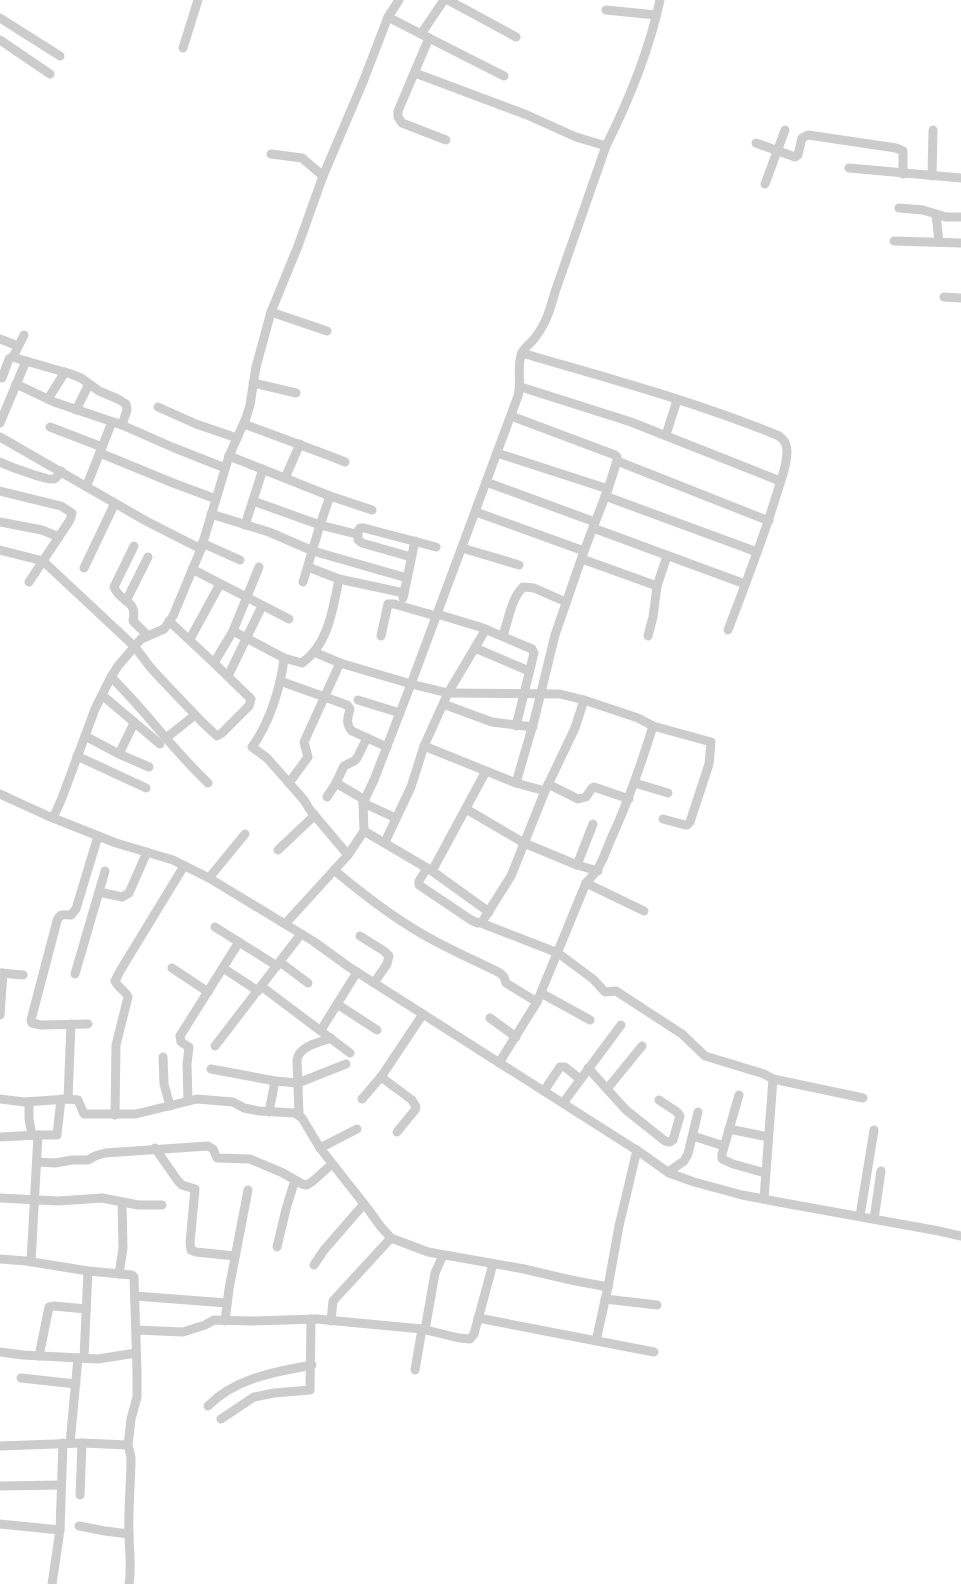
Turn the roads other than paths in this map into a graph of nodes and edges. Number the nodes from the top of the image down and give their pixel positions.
1 (198, 0) edge
2 (399, 0) edge
3 (446, 0) edge
4 (660, 0) edge
5 (606, 10) dead end
6 (656, 15) junction
7 (387, 17) junction
8 (0, 18) edge
9 (425, 36) junction
10 (516, 37) dead end
11 (0, 40) edge
12 (183, 48) dead end
13 (60, 56) dead end
14 (415, 72) junction
15 (51, 74) dead end
16 (504, 76) dead end
17 (785, 130) dead end
18 (933, 130) dead end
19 (446, 140) dead end
20 (756, 143) dead end
21 (606, 146) junction
22 (778, 152) junction
23 (271, 154) dead end
24 (849, 168) dead end
25 (903, 174) junction
26 (323, 176) junction
27 (932, 176) junction
28 (961, 178) edge
29 (765, 183) dead end
30 (899, 208) dead end
31 (936, 214) junction
32 (961, 218) edge
33 (894, 241) dead end
34 (939, 242) junction
35 (961, 243) edge
36 (944, 297) dead end
37 (961, 298) edge
38 (271, 312) junction
39 (327, 331) dead end
40 (24, 335) dead end
41 (0, 339) edge
42 (18, 346) junction
43 (522, 354) junction
44 (7, 361) edge
45 (26, 361) junction
46 (65, 372) junction
47 (2, 378) dead end
48 (254, 383) junction
49 (16, 384) junction
50 (89, 384) junction
51 (521, 387) junction
52 (296, 393) dead end
53 (48, 399) junction
54 (677, 400) junction
55 (158, 407) dead end
56 (76, 410) junction
57 (511, 416) junction
58 (0, 423) edge
59 (117, 424) junction
60 (244, 424) junction
61 (50, 427) dead end
62 (666, 435) junction
63 (0, 438) edge
64 (237, 438) junction
65 (300, 444) junction
66 (101, 450) junction
67 (497, 453) junction
68 (229, 456) junction
69 (617, 461) junction
70 (0, 462) edge
71 (345, 462) dead end
72 (225, 468) junction
73 (263, 469) junction
74 (61, 471) junction
75 (285, 478) junction
76 (780, 481) junction
77 (486, 482) junction
78 (87, 485) junction
79 (0, 491) edge
80 (607, 493) junction
81 (330, 496) junction
82 (216, 499) junction
83 (253, 501) junction
84 (115, 503) junction
85 (372, 510) dead end
86 (476, 512) junction
87 (211, 514) junction
88 (769, 520) junction
89 (0, 522) edge
90 (245, 525) junction
91 (320, 525) junction
92 (594, 525) junction
93 (358, 532) junction
94 (59, 537) junction
95 (415, 541) junction
96 (134, 546) dead end
97 (201, 546) junction
98 (436, 547) dead end
99 (462, 548) junction
100 (0, 550) edge
101 (313, 551) junction
102 (757, 552) junction
103 (583, 555) junction
104 (668, 555) junction
105 (148, 557) dead end
106 (411, 557) junction
107 (240, 560) dead end
108 (43, 561) junction
109 (519, 565) dead end
110 (259, 567) dead end
111 (308, 567) junction
112 (84, 568) dead end
113 (192, 569) junction
114 (407, 578) junction
115 (339, 579) junction
116 (29, 582) dead end
117 (303, 582) dead end
118 (220, 584) junction
119 (746, 584) junction
120 (657, 586) junction
121 (404, 593) junction
122 (247, 598) junction
123 (126, 601) junction
124 (566, 602) junction
125 (262, 606) junction
126 (401, 606) junction
127 (436, 615) junction
128 (289, 619) dead end
129 (169, 621) junction
130 (486, 629) junction
131 (728, 630) dead end
132 (233, 632) junction
133 (148, 636) junction
134 (381, 636) dead end
135 (503, 636) junction
136 (648, 636) dead end
137 (190, 639) junction
138 (247, 639) junction
139 (135, 647) junction
140 (475, 648) junction
141 (314, 652) junction
142 (284, 658) junction
143 (214, 663) junction
144 (340, 663) junction
145 (529, 671) junction
146 (228, 676) junction
147 (111, 677) junction
148 (280, 681) junction
149 (411, 684) junction
150 (448, 693) junction
151 (523, 694) junction
152 (541, 694) junction
153 (102, 695) junction
154 (325, 698) junction
155 (358, 700) dead end
156 (584, 700) junction
157 (443, 704) junction
158 (400, 713) junction
159 (195, 715) junction
160 (134, 723) junction
161 (516, 726) junction
162 (653, 726) junction
163 (533, 727) junction
164 (85, 736) junction
165 (368, 738) junction
166 (163, 741) junction
167 (424, 746) junction
168 (387, 747) junction
169 (119, 754) junction
170 (77, 756) junction
171 (149, 767) dead end
172 (486, 771) junction
173 (207, 783) dead end
174 (289, 783) junction
175 (336, 783) junction
176 (516, 783) junction
177 (635, 783) junction
178 (146, 788) dead end
179 (546, 788) junction
180 (668, 793) dead end
181 (0, 794) edge
182 (327, 797) dead end
183 (628, 799) junction
184 (364, 801) junction
185 (466, 809) junction
186 (315, 815) junction
187 (53, 818) junction
188 (396, 818) junction
189 (663, 819) dead end
190 (593, 824) dead end
191 (364, 831) junction
192 (245, 834) dead end
193 (98, 836) junction
194 (385, 842) junction
195 (524, 843) junction
196 (278, 850) dead end
197 (147, 852) junction
198 (348, 855) junction
199 (577, 865) junction
200 (184, 866) junction
201 (430, 869) junction
202 (334, 870) junction
203 (105, 871) dead end
204 (598, 871) junction
205 (209, 878) junction
206 (586, 883) junction
207 (99, 892) junction
208 (644, 911) dead end
209 (489, 912) junction
210 (481, 923) junction
211 (285, 924) junction
212 (215, 927) dead end
213 (301, 934) junction
214 (360, 936) dead end
215 (239, 942) junction
216 (558, 953) junction
217 (278, 964) junction
218 (172, 968) dead end
219 (223, 968) junction
220 (357, 972) junction
221 (2, 973) edge
222 (23, 975) dead end
223 (75, 975) dead end
224 (308, 983) dead end
225 (374, 983) junction
226 (259, 989) junction
227 (208, 992) junction
228 (539, 997) junction
229 (337, 1004) junction
230 (423, 1014) junction
231 (0, 1015) edge
232 (490, 1018) dead end
233 (590, 1020) dead end
234 (71, 1024) junction
235 (88, 1024) dead end
236 (621, 1025) dead end
237 (321, 1030) junction
238 (377, 1030) dead end
239 (516, 1037) junction
240 (331, 1038) junction
241 (215, 1046) dead end
242 (642, 1046) dead end
243 (350, 1053) dead end
244 (163, 1057) dead end
245 (499, 1063) junction
246 (346, 1064) dead end
247 (588, 1068) junction
248 (211, 1069) dead end
249 (381, 1077) junction
250 (580, 1079) junction
251 (773, 1079) junction
252 (275, 1081) junction
253 (298, 1083) junction
254 (607, 1089) junction
255 (544, 1091) junction
256 (739, 1095) dead end
257 (863, 1098) dead end
258 (0, 1099) edge
259 (65, 1099) junction
260 (362, 1099) dead end
261 (659, 1100) dead end
262 (188, 1101) junction
263 (29, 1102) junction
264 (563, 1103) junction
265 (170, 1107) junction
266 (269, 1112) junction
267 (698, 1112) dead end
268 (115, 1115) junction
269 (299, 1115) junction
270 (357, 1129) dead end
271 (729, 1129) junction
272 (874, 1130) dead end
273 (397, 1132) dead end
274 (35, 1135) junction
275 (693, 1136) junction
276 (0, 1137) edge
277 (768, 1137) junction
278 (724, 1146) junction
279 (155, 1148) junction
280 (320, 1148) junction
281 (637, 1150) junction
282 (37, 1162) junction
283 (332, 1164) junction
284 (881, 1171) dead end
285 (668, 1172) junction
286 (765, 1173) junction
287 (295, 1180) junction
288 (248, 1190) dead end
289 (0, 1198) edge
290 (764, 1199) junction
291 (35, 1200) junction
292 (122, 1202) junction
293 (364, 1204) junction
294 (162, 1205) dead end
295 (860, 1216) junction
296 (874, 1219) junction
297 (961, 1236) edge
298 (391, 1238) junction
299 (277, 1247) dead end
300 (443, 1255) junction
301 (235, 1256) junction
302 (0, 1259) edge
303 (31, 1262) junction
304 (493, 1264) junction
305 (314, 1265) dead end
306 (88, 1271) junction
307 (119, 1274) junction
308 (608, 1287) junction
309 (135, 1296) junction
310 (605, 1299) junction
311 (227, 1303) junction
312 (657, 1305) dead end
313 (86, 1309) junction
314 (478, 1317) junction
315 (311, 1319) junction
316 (225, 1321) junction
317 (331, 1321) junction
318 (136, 1330) junction
319 (423, 1330) junction
320 (596, 1341) junction
321 (0, 1352) edge
322 (654, 1352) dead end
323 (136, 1353) junction
324 (39, 1356) junction
325 (81, 1358) junction
326 (312, 1365) junction
327 (415, 1370) dead end
328 (21, 1378) dead end
329 (75, 1384) junction
330 (207, 1406) dead end
331 (221, 1419) dead end
332 (67, 1443) junction
333 (82, 1443) junction
334 (128, 1445) junction
335 (0, 1446) edge
336 (61, 1485) junction
337 (0, 1486) edge
338 (80, 1495) dead end
339 (0, 1524) edge
340 (79, 1526) dead end
341 (60, 1530) junction
342 (129, 1534) junction
343 (52, 1584) edge
344 (129, 1584) edge

1 - 12 street
2 - 7 street
3 - 9 street
3 - 10 street
4 - 6 street
5 - 6 street
6 - 21 street
7 - 9 street
7 - 26 street
8 - 13 street
9 - 14 street
9 - 16 street
11 - 15 street
14 - 19 street
14 - 21 street
17 - 22 street
18 - 27 street
20 - 22 street
21 - 43 street
22 - 25 street
22 - 29 street
23 - 26 street
24 - 25 street
25 - 27 street
26 - 38 street
27 - 28 street
30 - 31 street
31 - 32 street
31 - 34 street
33 - 34 street
34 - 35 street
36 - 37 street
38 - 39 street
38 - 48 street
40 - 42 street
41 - 42 street
42 - 44 street
43 - 51 street
43 - 54 street
44 - 45 street
44 - 47 street
45 - 46 street
45 - 49 street
46 - 50 street
46 - 53 street
48 - 52 street
48 - 60 street
49 - 53 street
49 - 58 street
50 - 56 street
50 - 59 street
51 - 57 street
51 - 62 street
53 - 56 street
54 - 62 street
54 - 76 street
55 - 64 street
56 - 59 street
57 - 67 street
57 - 69 street
59 - 66 street
59 - 72 street
60 - 64 street
60 - 65 street
61 - 66 street
62 - 76 street
63 - 74 street
64 - 68 street
65 - 71 street
65 - 75 street
66 - 78 street
66 - 82 street
67 - 77 street
67 - 80 street
68 - 72 street
68 - 73 street
69 - 80 street
69 - 88 street
70 - 74 street
72 - 82 street
73 - 75 street
73 - 83 street
74 - 78 street
75 - 81 street
76 - 88 street
77 - 86 street
77 - 92 street
78 - 84 street
79 - 94 street
80 - 92 street
80 - 102 street
81 - 85 street
81 - 91 street
82 - 87 street
83 - 90 street
83 - 91 street
84 - 97 street
84 - 112 street
86 - 99 street
86 - 103 street
87 - 90 street
87 - 97 street
88 - 102 street
89 - 94 street
90 - 101 street
91 - 93 street
91 - 101 street
92 - 103 street
92 - 104 street
93 - 95 street
93 - 106 street
94 - 108 street
95 - 98 street
95 - 106 street
96 - 123 street
97 - 107 street
97 - 113 street
99 - 109 street
99 - 127 street
100 - 108 street
101 - 111 street
101 - 114 street
102 - 119 street
103 - 120 street
103 - 124 street
104 - 119 street
104 - 120 street
105 - 123 street
106 - 114 street
108 - 116 street
108 - 139 street
110 - 122 street
111 - 115 street
111 - 117 street
113 - 118 street
113 - 129 street
114 - 121 street
115 - 121 street
115 - 141 street
118 - 122 street
118 - 137 street
119 - 131 street
120 - 136 street
121 - 126 street
122 - 125 street
122 - 132 street
123 - 133 street
124 - 135 street
124 - 152 street
125 - 128 street
125 - 138 street
126 - 127 street
126 - 134 street
127 - 130 street
127 - 149 street
129 - 133 street
129 - 137 street
130 - 135 street
130 - 140 street
132 - 138 street
132 - 143 street
133 - 139 street
135 - 145 street
137 - 143 street
138 - 142 street
138 - 146 street
139 - 147 street
139 - 159 street
140 - 145 street
140 - 150 street
141 - 142 street
141 - 144 street
142 - 148 street
143 - 146 street
144 - 149 street
144 - 154 street
145 - 151 street
146 - 159 street
147 - 153 street
147 - 166 street
148 - 154 street
148 - 174 street
149 - 150 street
149 - 158 street
150 - 151 street
150 - 157 street
151 - 152 street
151 - 161 street
152 - 156 street
152 - 163 street
153 - 160 street
153 - 164 street
154 - 165 street
154 - 174 street
155 - 158 street
156 - 162 street
156 - 179 street
157 - 161 street
157 - 167 street
158 - 168 street
159 - 166 street
160 - 166 street
160 - 169 street
161 - 163 street
162 - 177 street
162 - 189 street
163 - 176 street
164 - 169 street
164 - 170 street
165 - 168 street
165 - 175 street
166 - 173 street
167 - 172 street
167 - 188 street
168 - 184 street
169 - 171 street
170 - 178 street
170 - 187 street
172 - 176 street
172 - 185 street
174 - 186 street
175 - 182 street
175 - 184 street
176 - 179 street
177 - 180 street
177 - 183 street
179 - 183 street
179 - 195 street
181 - 187 street
183 - 204 street
184 - 188 street
184 - 191 street
185 - 195 street
185 - 201 street
186 - 196 street
186 - 198 street
187 - 193 street
188 - 194 street
190 - 199 street
191 - 194 street
191 - 198 street
192 - 205 street
193 - 197 street
193 - 234 street
194 - 201 street
195 - 199 street
195 - 209 street
197 - 200 street
197 - 207 street
198 - 202 street
199 - 204 street
200 - 205 street
200 - 268 street
201 - 209 street
201 - 210 street
202 - 211 street
202 - 228 street
203 - 207 street
204 - 206 street
205 - 211 street
206 - 208 street
206 - 216 street
207 - 223 street
209 - 210 street
210 - 216 street
211 - 213 street
212 - 215 street
213 - 217 street
213 - 220 street
214 - 225 street
215 - 217 street
215 - 219 street
216 - 228 street
216 - 251 street
217 - 224 street
217 - 226 street
218 - 227 street
219 - 226 street
219 - 227 street
220 - 225 street
220 - 229 street
221 - 222 street
221 - 231 street
225 - 230 street
226 - 237 street
226 - 241 street
227 - 262 street
228 - 233 street
228 - 239 street
229 - 237 street
229 - 238 street
230 - 245 street
230 - 249 street
232 - 239 street
234 - 235 street
234 - 259 street
236 - 247 street
237 - 240 street
239 - 245 street
240 - 243 street
240 - 253 street
242 - 254 street
244 - 265 street
245 - 255 street
246 - 253 street
247 - 250 street
247 - 254 street
248 - 252 street
249 - 260 street
249 - 273 street
250 - 255 street
250 - 264 street
251 - 257 street
251 - 277 street
252 - 253 street
252 - 266 street
253 - 269 street
254 - 261 street
255 - 264 street
256 - 271 street
258 - 263 street
259 - 263 street
259 - 268 street
259 - 274 street
262 - 265 street
262 - 266 street
263 - 274 street
264 - 281 street
265 - 268 street
266 - 269 street
267 - 275 street
269 - 280 street
270 - 280 street
271 - 277 street
271 - 278 street
272 - 295 street
274 - 276 street
274 - 282 street
275 - 278 street
275 - 285 street
277 - 286 street
278 - 286 street
279 - 282 street
279 - 287 street
279 - 301 street
280 - 283 street
281 - 285 street
281 - 308 street
282 - 291 street
283 - 287 street
283 - 293 street
284 - 296 street
285 - 290 street
286 - 290 street
287 - 299 street
288 - 301 street
289 - 291 street
290 - 295 street
291 - 292 street
291 - 303 street
292 - 294 street
292 - 307 street
293 - 298 street
293 - 305 street
295 - 296 street
296 - 297 street
298 - 300 street
298 - 317 street
300 - 304 street
300 - 319 street
301 - 311 street
302 - 303 street
303 - 306 street
304 - 308 street
304 - 314 street
306 - 307 street
306 - 313 street
307 - 309 street
308 - 310 street
309 - 311 street
309 - 318 street
310 - 312 street
310 - 320 street
311 - 316 street
313 - 324 street
313 - 325 street
314 - 319 street
314 - 320 street
315 - 316 street
315 - 317 street
315 - 326 street
316 - 318 street
317 - 319 street
318 - 323 street
319 - 327 street
320 - 322 street
321 - 324 street
323 - 325 street
323 - 334 street
324 - 325 street
325 - 329 street
326 - 330 street
326 - 331 street
328 - 329 street
329 - 332 street
332 - 333 street
332 - 335 street
332 - 336 street
333 - 334 street
333 - 338 street
334 - 342 street
336 - 337 street
336 - 341 street
339 - 341 street
340 - 342 street
341 - 343 street
342 - 344 street

